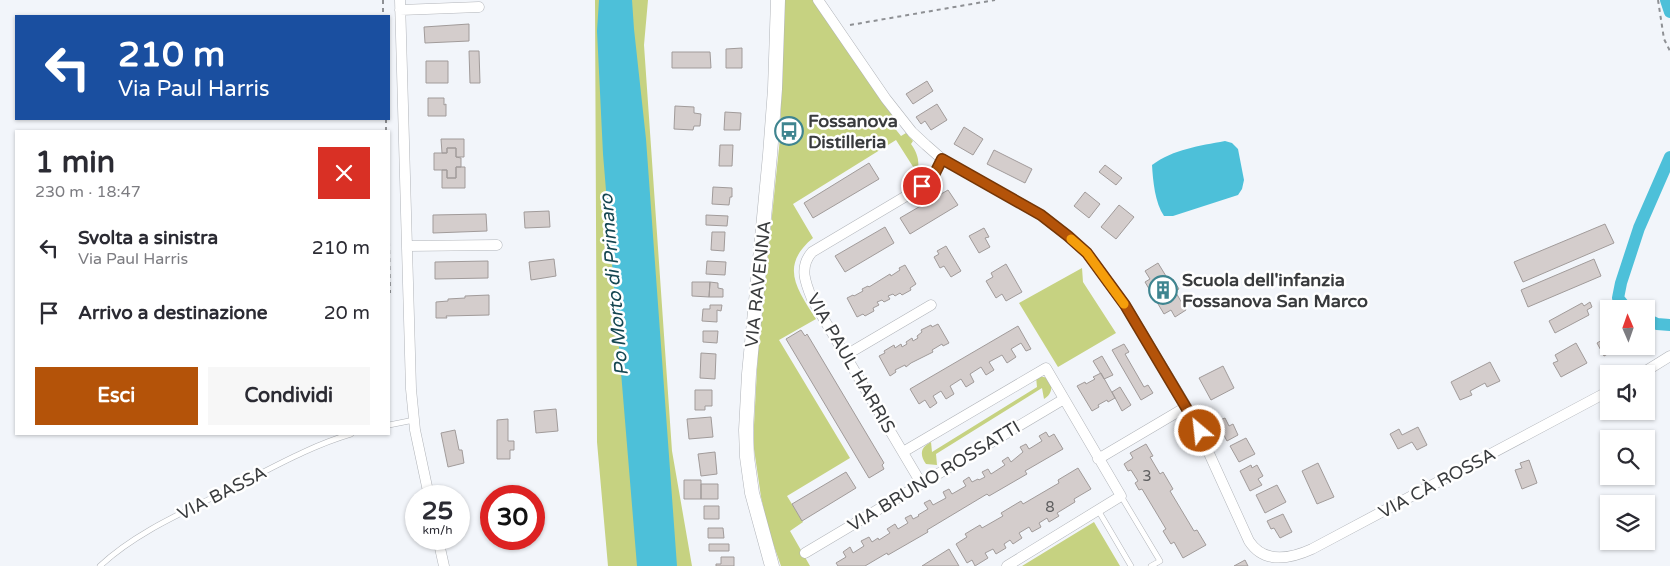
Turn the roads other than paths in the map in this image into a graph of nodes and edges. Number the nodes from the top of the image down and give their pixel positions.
1 (778, 0) edge
2 (818, 0) edge
3 (400, 5) edge
4 (479, 7) dead end
5 (942, 159) junction
6 (497, 244) dead end
7 (407, 246) junction
8 (930, 305) dead end
9 (846, 355) junction
10 (1670, 356) edge
11 (1670, 361) edge
12 (1656, 366) joint
13 (1600, 396) edge
14 (1064, 399) junction
15 (1186, 406) junction
16 (414, 420) junction
17 (390, 425) edge
18 (348, 435) edge
19 (903, 452) junction
20 (1098, 459) junction
21 (921, 483) junction
22 (427, 485) edge
23 (1121, 496) junction
24 (1098, 510) junction
25 (440, 550) edge
26 (805, 553) dead end
27 (100, 566) edge
28 (444, 566) edge
29 (772, 566) edge
30 (1007, 566) edge
31 (1132, 566) edge
32 (1152, 566) edge

1 - 29 main road, VIA RAVENNA
2 - 5 street
3 - 4 street
3 - 7 street
5 - 9 street, VIA PAUL HARRIS
5 - 15 street
6 - 7 street
7 - 16 street
8 - 9 street
9 - 19 street, VIA PAUL HARRIS
10 - 12 street
11 - 12 street
13 - 15 street, VIA CÀ ROSSA
14 - 19 street, VIA BRUNO ROSSATTI
14 - 20 street, VIA BRUNO ROSSATTI
14 - 21 street, VIA BRUNO ROSSATTI
15 - 20 street
16 - 17 lane
16 - 22 street
18 - 27 lane, VIA BASSA
19 - 21 street, VIA PAUL HARRIS
20 - 23 street, VIA BRUNO ROSSATTI
21 - 26 street, VIA BRUNO ROSSATTI
23 - 24 street
23 - 32 lane
24 - 30 street
24 - 31 lane
25 - 28 street

